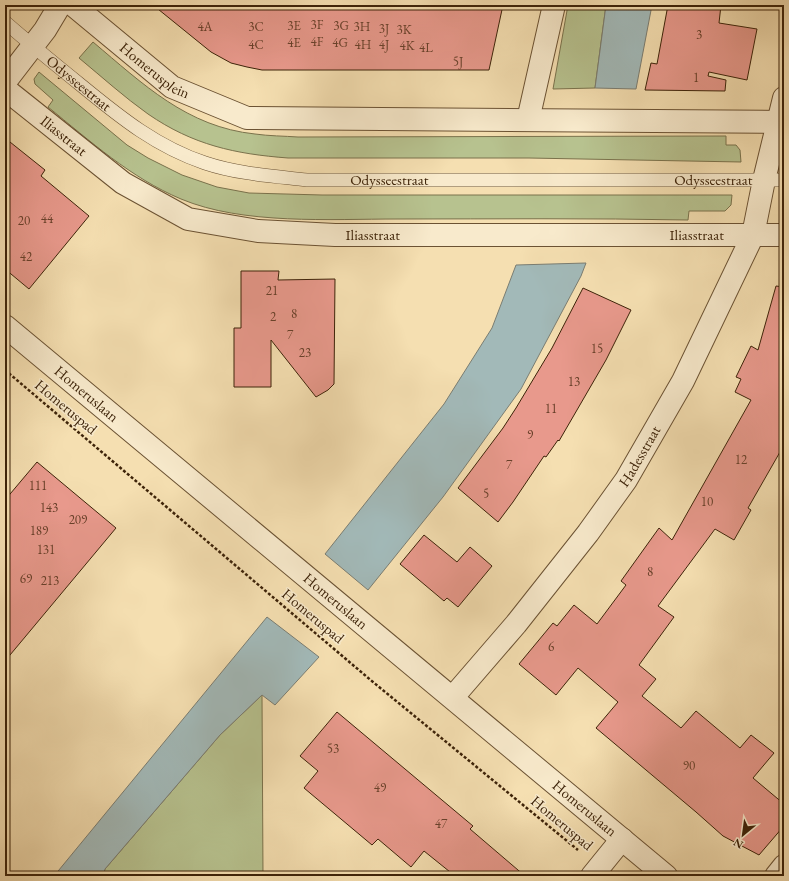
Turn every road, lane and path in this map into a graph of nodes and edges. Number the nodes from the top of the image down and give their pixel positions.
1 (60, 5) edge
2 (73, 5) edge
3 (554, 5) edge
4 (5, 22) edge
5 (33, 46) junction
6 (5, 82) edge
7 (5, 89) edge
8 (784, 98) edge
9 (528, 120) junction
10 (781, 122) edge
11 (774, 180) edge
12 (753, 235) junction
13 (784, 235) edge
14 (5, 326) edge
15 (5, 370) edge
16 (453, 697) junction
17 (622, 840) junction
18 (784, 866) edge
19 (595, 872) edge
20 (666, 876) edge
21 (776, 876) edge

1 - 5 street
2 - 9 street, Homerusplein
3 - 9 street
4 - 5 lane, Odysseestraat
5 - 6 street
5 - 11 lane, Odysseestraat
7 - 12 street, Iliasstraat
8 - 10 street, Hadesstraat
9 - 10 street
10 - 11 street, Hadesstraat
11 - 12 street, Hadesstraat
12 - 13 street, Iliasstraat
12 - 16 street, Hadesstraat
14 - 16 street, Homeruslaan
15 - 19 path, Homeruspad
16 - 17 street, Homeruslaan
17 - 19 street
17 - 20 street, Homeruslaan
18 - 21 street

